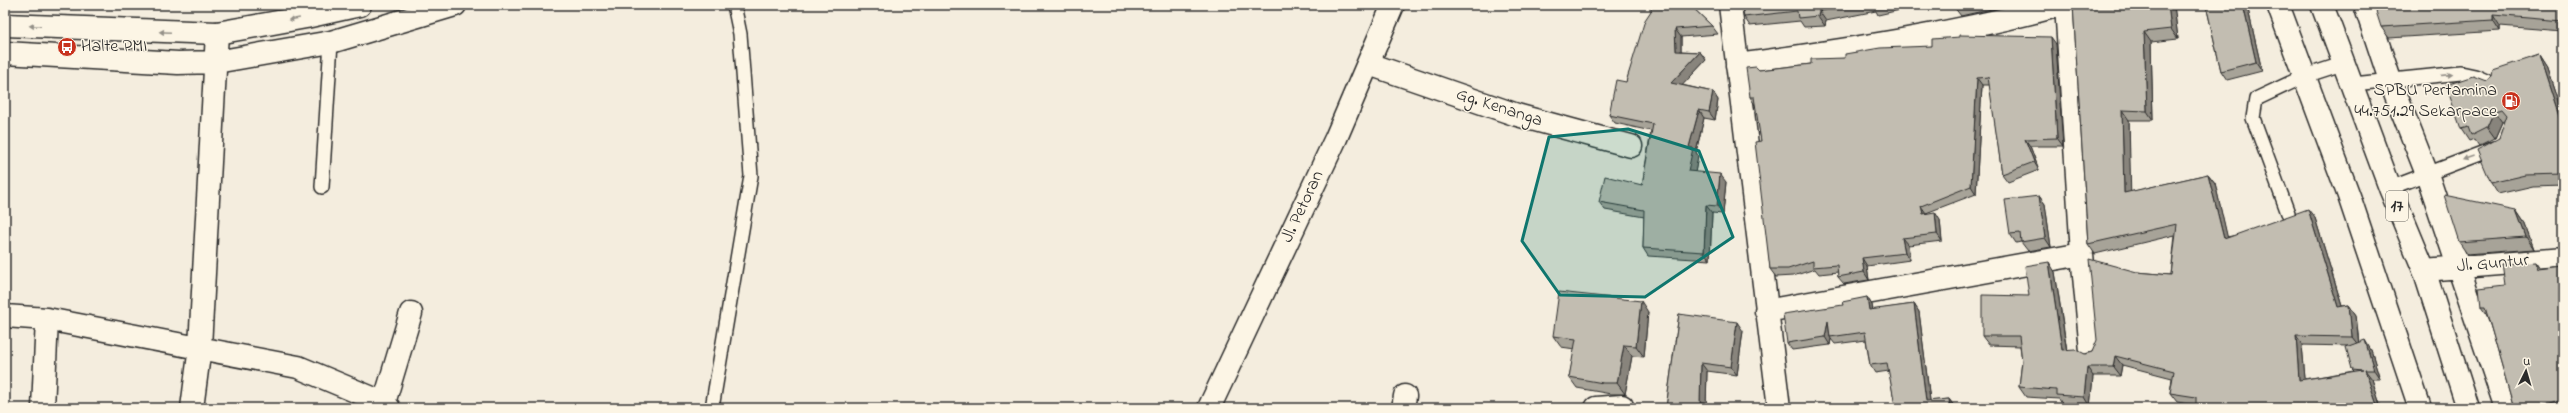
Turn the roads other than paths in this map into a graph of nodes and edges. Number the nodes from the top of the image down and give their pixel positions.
1 (360, 5) edge
2 (455, 5) edge
3 (734, 5) edge
4 (1393, 5) edge
5 (1730, 5) edge
6 (2061, 5) edge
7 (2066, 5) edge
8 (2278, 5) edge
9 (2322, 5) edge
10 (2365, 5) edge
11 (2021, 10) edge
12 (5, 25) edge
13 (217, 32) junction
14 (331, 42) junction
15 (5, 53) edge
16 (216, 62) junction
17 (1369, 64) junction
18 (2345, 64) junction
19 (1737, 66) junction
20 (2305, 76) junction
21 (2390, 80) junction
22 (2353, 84) junction
23 (2493, 84) edge
24 (2505, 136) edge
25 (1631, 146) dead end
26 (2427, 174) junction
27 (322, 187) dead end
28 (2390, 188) junction
29 (2288, 213) dead end
30 (2082, 254) junction
31 (2563, 259) edge
32 (2460, 267) junction
33 (2424, 270) junction
34 (1766, 311) junction
35 (411, 313) dead end
36 (5, 316) edge
37 (47, 319) junction
38 (200, 347) junction
39 (2091, 351) edge
40 (386, 406) edge
41 (1622, 406) dead end
42 (43, 408) edge
43 (192, 408) edge
44 (712, 408) edge
45 (1209, 408) edge
46 (1596, 408) edge
47 (1779, 408) edge
48 (2420, 408) edge
49 (2468, 408) edge
50 (2506, 408) edge

1 -> 13 main road
2 - 14 main road
3 - 44 lane
4 - 17 main road, Jl. Petoran
5 - 19 main road
6 - 11 main road
7 - 30 main road
8 - 20 main road
9 - 18 main road, 17
10 - 21 main road
11 - 19 main road
13 -> 12 main road
13 - 16 main road
14 - 16 main road
14 - 27 lane
15 - 16 main road
16 - 38 main road
17 - 25 main road, Gg. Kenanga
17 - 45 main road, Jl. Petoran
18 - 20 lane
18 - 22 main road, 17
19 - 34 main road
20 - 29 lane
20 - 48 main road
21 - 22 lane
21 -> 23 lane
21 - 26 main road
22 - 28 main road, 17
24 -> 26 lane
26 - 28 lane
26 - 32 main road
28 - 33 main road, 17
30 - 34 main road
30 - 39 main road
31 - 32 main road, Jl. Guntur
32 - 33 main road, Jl. Guntur
32 - 50 main road
33 - 49 main road, 17
34 - 47 main road
35 - 40 main road
36 - 37 main road
37 - 38 main road
37 - 42 main road
38 - 40 main road
38 - 43 main road
41 - 46 main road

